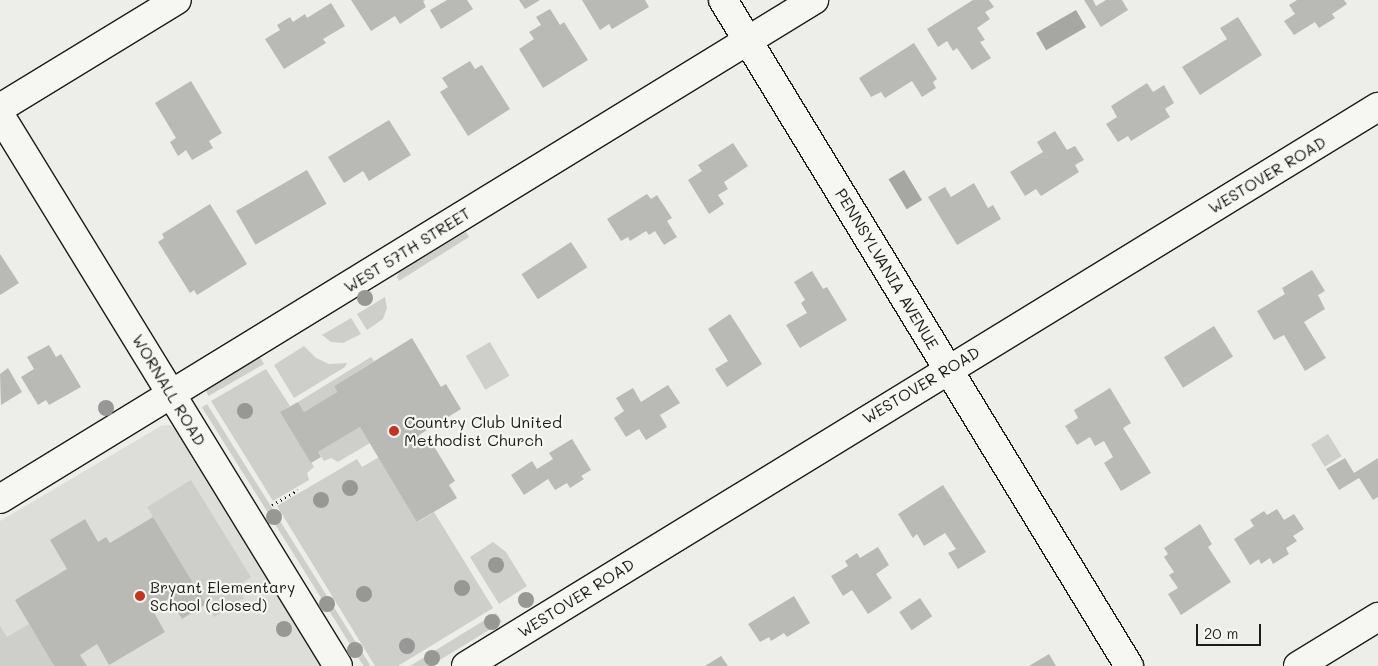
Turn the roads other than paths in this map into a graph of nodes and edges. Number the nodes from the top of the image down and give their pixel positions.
1 (176, 0) edge
2 (723, 0) edge
3 (814, 0) edge
4 (748, 40) junction
5 (1378, 107) edge
6 (0, 108) edge
7 (0, 115) edge
8 (948, 369) junction
9 (171, 394) junction
10 (0, 499) edge
11 (1378, 617) edge
12 (338, 666) edge
13 (466, 666) edge
14 (1129, 666) edge
15 (1298, 666) edge

1 - 6 street
2 - 4 street, PENNSYLVANIA AVENUE
3 - 4 street, WEST 57TH STREET
4 - 8 street, PENNSYLVANIA AVENUE
4 - 9 street, WEST 57TH STREET
5 - 8 street, WESTOVER ROAD
7 - 9 street, WORNALL ROAD
8 - 13 street, WESTOVER ROAD
8 - 14 street, PENNSYLVANIA AVENUE
9 - 10 street, WEST 57TH STREET
9 - 12 street, WORNALL ROAD
11 - 15 street

